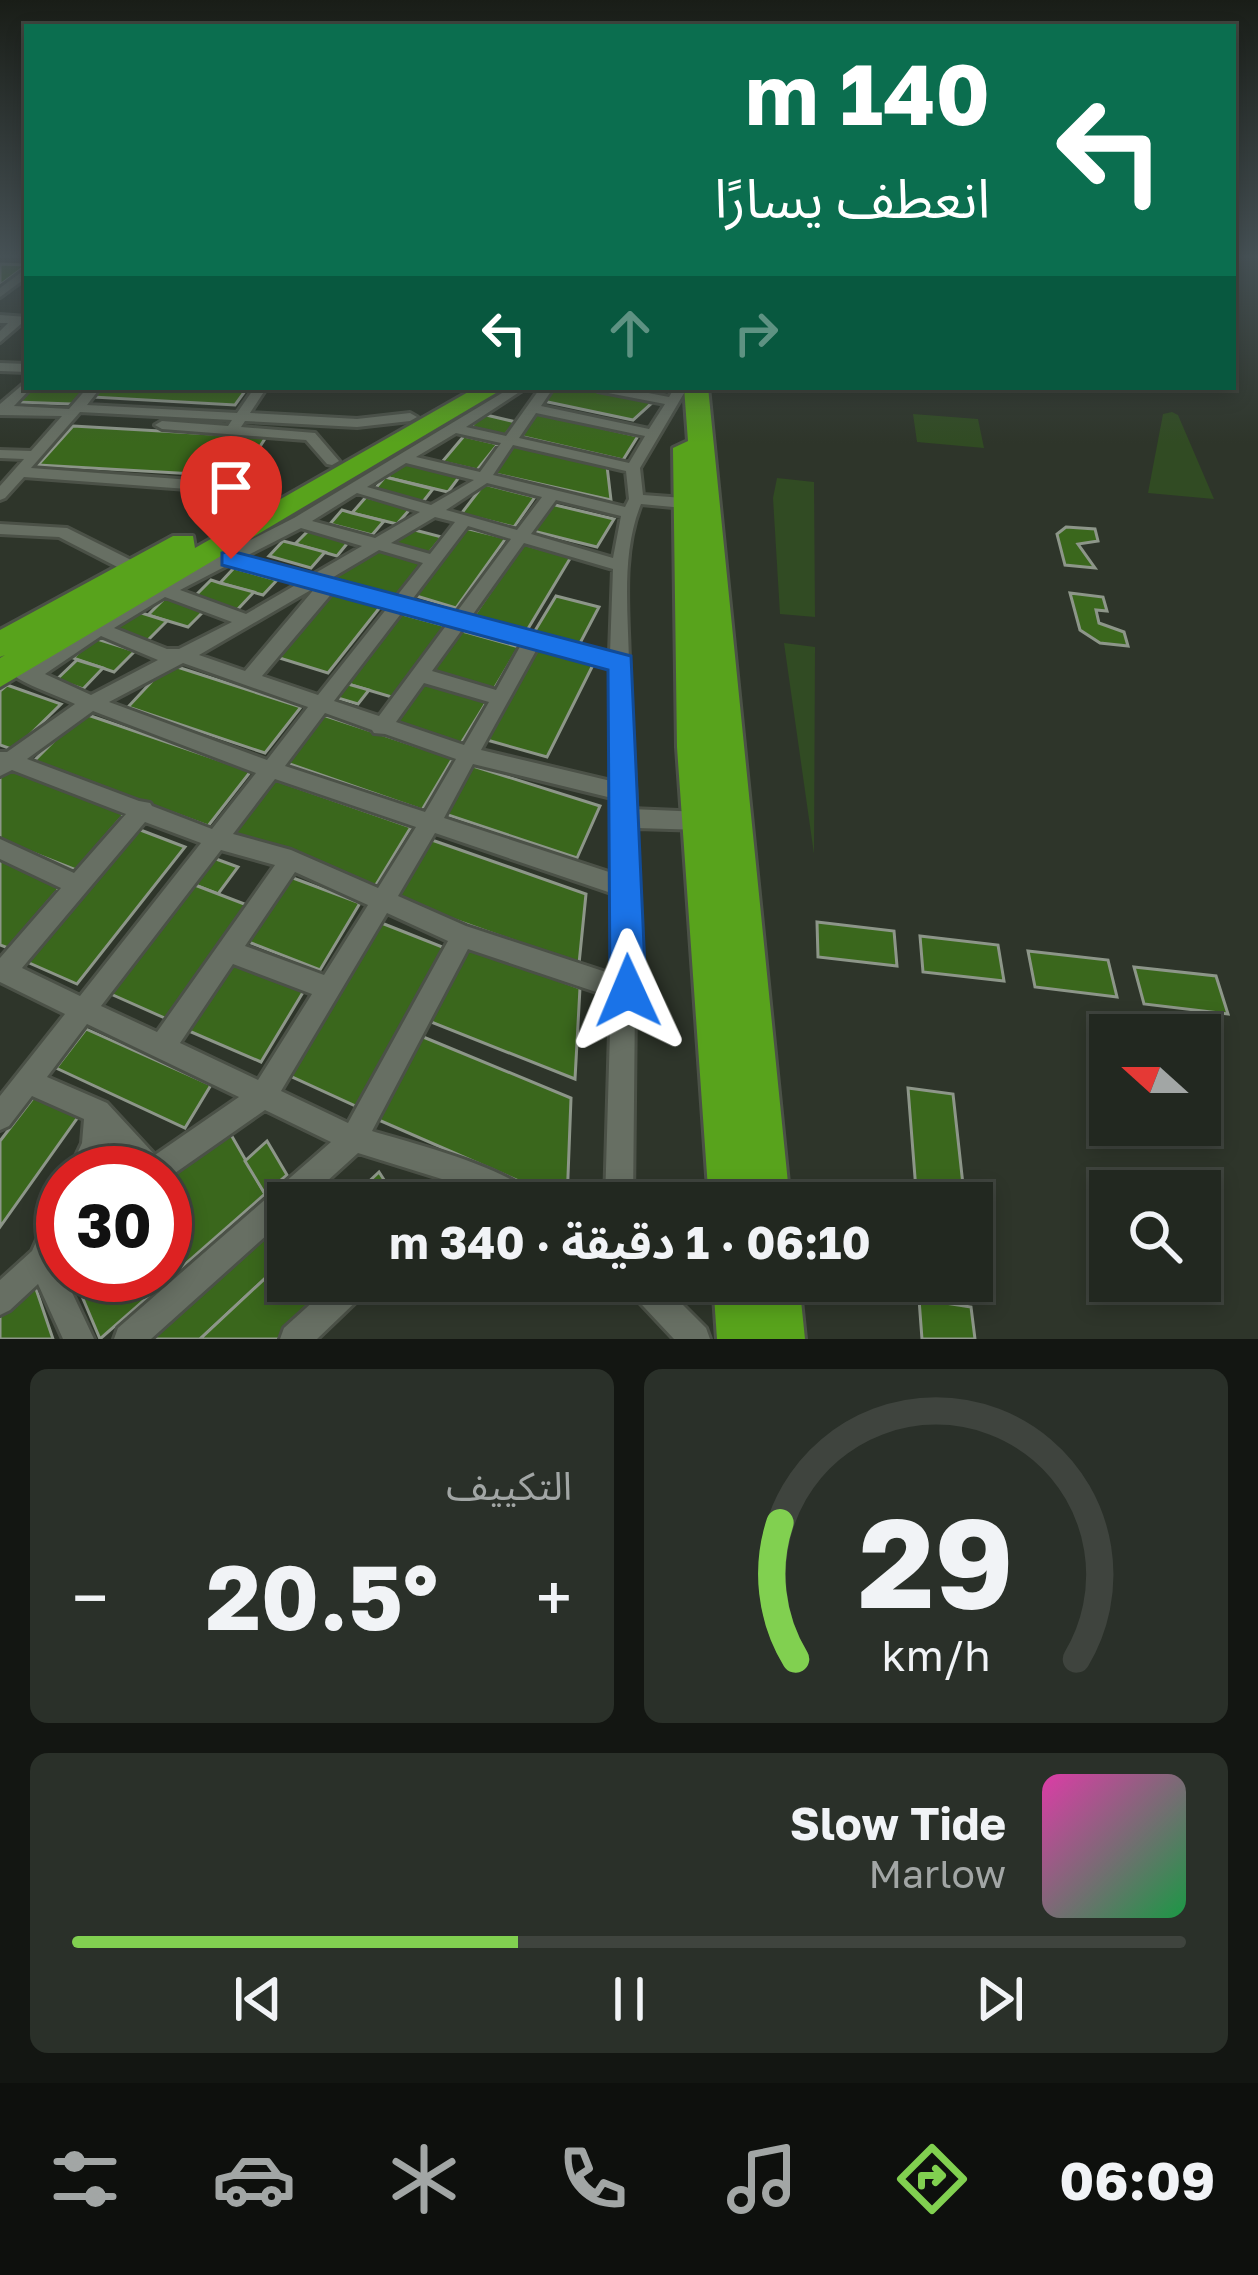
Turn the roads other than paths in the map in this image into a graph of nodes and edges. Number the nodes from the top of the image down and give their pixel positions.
1 (0, 320) edge
2 (22, 321) edge
3 (0, 338) edge
4 (24, 388) edge
5 (92, 390) edge
6 (258, 390) edge
7 (458, 390) edge
8 (489, 390) edge
9 (515, 390) edge
10 (546, 390) edge
11 (682, 391) edge
12 (533, 408) junction
13 (1, 410) edge
14 (72, 414) junction
15 (410, 417) junction
16 (236, 424) junction
17 (454, 428) junction
18 (652, 434) junction
19 (509, 442) junction
20 (0, 454) edge
21 (33, 455) junction
22 (402, 458) junction
23 (332, 461) junction
24 (633, 468) junction
25 (19, 472) junction
26 (484, 478) junction
27 (355, 488) junction
28 (552, 494) junction
29 (0, 495) edge
30 (684, 503) junction
31 (631, 505) junction
32 (434, 511) junction
33 (234, 515) junction
34 (465, 520) junction
35 (299, 522) junction
36 (0, 529) edge
37 (521, 536) junction
38 (376, 545) junction
39 (231, 559) junction
40 (431, 560) junction
41 (621, 566) junction
42 (135, 569) junction
43 (321, 584) junction
44 (166, 591) junction
45 (399, 604) junction
46 (460, 620) junction
47 (248, 621) junction
48 (100, 629) junction
49 (533, 640) junction
50 (182, 656) junction
51 (621, 663) junction
52 (10, 666) edge
53 (420, 675) junction
54 (249, 680) junction
55 (500, 698) junction
56 (91, 703) junction
57 (318, 707) junction
58 (382, 728) junction
59 (468, 755) junction
60 (3, 762) edge
61 (269, 769) junction
62 (625, 793) junction
63 (143, 809) junction
64 (627, 818) junction
65 (702, 821) junction
66 (429, 825) junction
67 (212, 838) junction
68 (0, 849) edge
69 (291, 860) junction
70 (79, 886) junction
71 (627, 888) junction
72 (380, 902) junction
73 (463, 936) junction
74 (228, 951) junction
75 (2, 971) edge
76 (329, 989) junction
77 (628, 991) junction
78 (80, 1009) junction
79 (162, 1047) junction
80 (27, 1081) junction
81 (263, 1096) junction
82 (98, 1112) junction
83 (0, 1117) edge
84 (353, 1139) junction
85 (94, 1146) edge
86 (129, 1146) edge
87 (192, 1146) edge
88 (472, 1174) junction
89 (463, 1182) edge
90 (486, 1182) edge
91 (620, 1182) edge
92 (732, 1182) edge
93 (763, 1182) edge
94 (36, 1268) edge
95 (0, 1300) edge
96 (68, 1302) edge
97 (335, 1302) edge
98 (659, 1302) edge
99 (742, 1302) edge
100 (774, 1302) edge
101 (79, 1339) edge
102 (129, 1339) edge
103 (295, 1339) edge
104 (695, 1339) edge
105 (745, 1339) edge
106 (777, 1339) edge

1 - 2 street
2 - 3 street
4 - 13 street
5 - 14 street
6 - 16 street
7 - 15 highway
8 - 52 highway
9 - 17 street
10 - 12 street
11 - 18 street
11 - 30 highway
11 - 93 highway
12 - 18 street
12 - 19 street
13 - 14 street
14 - 16 street
14 - 21 street
15 - 16 street
15 - 23 highway
16 - 23 street
17 - 19 street
17 - 22 street
18 - 24 street
19 - 24 street
19 - 26 street
20 - 21 street
21 - 25 street
22 - 26 street
22 - 27 street
23 - 33 highway
24 - 31 street
25 - 29 street
25 - 33 street
26 - 28 street
26 - 32 street
27 - 32 street
27 - 35 street
28 - 31 street
28 - 37 street
30 - 31 street
30 - 65 highway
31 - 41 street
32 - 34 street
32 - 38 street
33 - 42 highway
34 - 37 street
34 - 40 street
35 - 38 street
35 - 39 street
36 - 42 street
37 - 41 street
37 - 46 street
38 - 40 street
38 - 43 street
39 - 43 street
39 - 44 street
40 - 45 street
41 - 51 street
42 - 52 highway
43 - 45 street
43 - 47 street
43 - 54 street
44 - 47 street
44 - 48 street
45 - 46 street
45 - 57 street
46 - 49 street
46 - 53 street
47 - 50 street
48 - 50 street
48 - 52 street
49 - 51 street
49 - 55 street
50 - 54 street
50 - 56 street
51 - 62 street
52 - 56 street
53 - 55 street
53 - 58 street
54 - 57 street
55 - 59 street
56 - 60 street
56 - 61 street
57 - 58 street
57 - 61 street
58 - 59 street
59 - 62 street
59 - 66 street
60 - 63 street
61 - 66 street
61 - 67 street
62 - 64 street
63 - 67 street
63 - 70 street
64 - 65 street
64 - 71 street
65 - 92 highway
66 - 71 street
66 - 72 street
67 - 69 street
67 - 78 street
68 - 70 street
69 - 72 street
69 - 74 street
70 - 75 street
71 - 77 street
72 - 73 street
72 - 76 street
73 - 77 street
73 - 84 street
74 - 76 street
74 - 79 street
75 - 78 street
76 - 81 street
77 - 91 street
78 - 79 street
78 - 80 street
79 - 81 street
80 - 82 street
80 - 83 street
81 - 84 street
81 - 87 street
82 - 85 street
82 - 86 street
84 - 88 street
84 - 102 street
88 - 89 street
88 - 90 street
94 - 95 street
96 - 101 street
97 - 103 street
98 - 104 street
99 - 105 highway
100 - 106 highway

